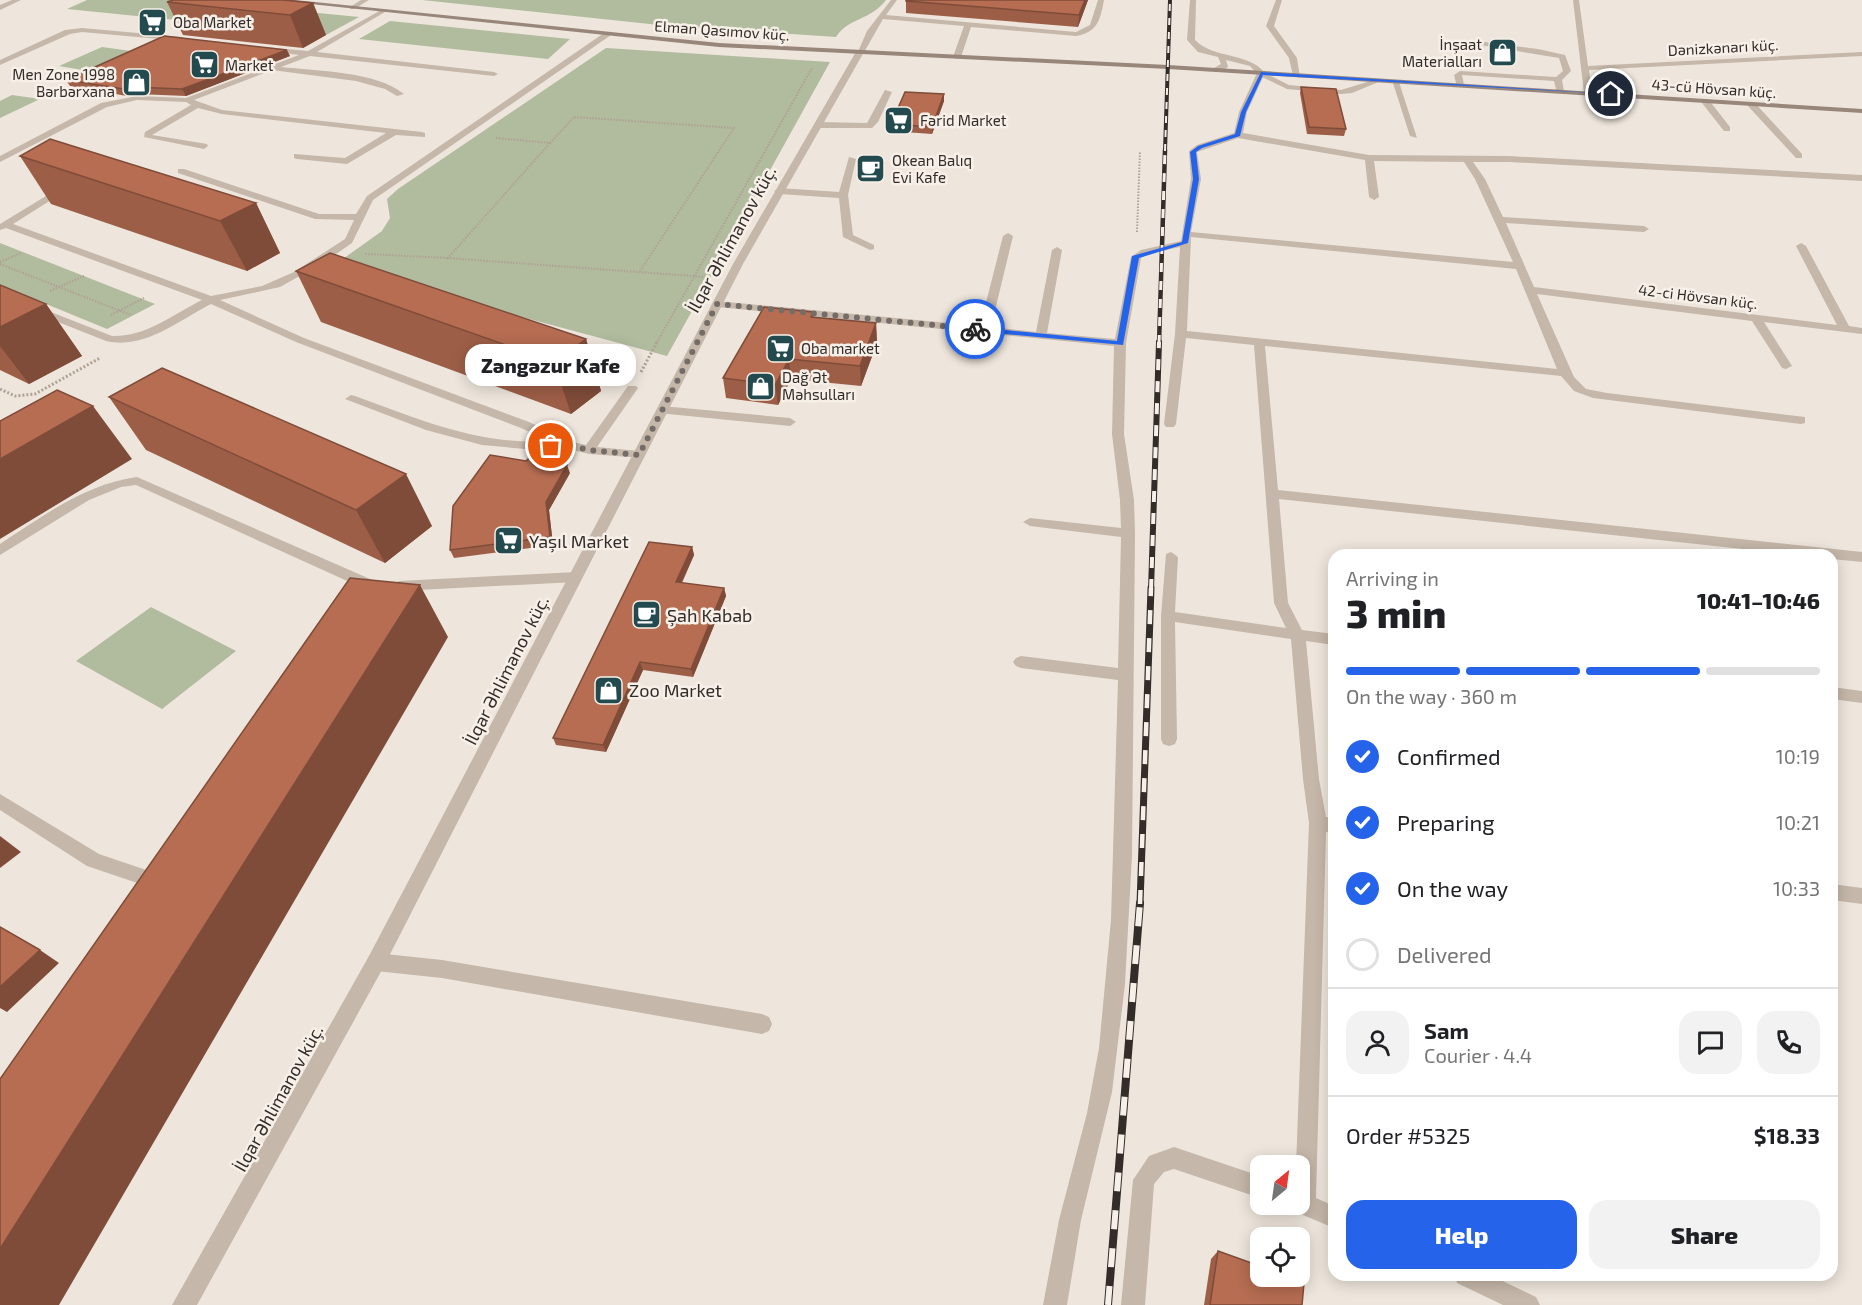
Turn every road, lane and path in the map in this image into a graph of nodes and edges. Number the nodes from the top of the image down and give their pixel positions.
1 (18, 0) edge
2 (275, 0) edge
3 (366, 0) edge
4 (894, 0) edge
5 (1101, 0) edge
6 (1193, 0) edge
7 (1279, 0) edge
8 (1576, 0) edge
9 (0, 8) edge
10 (352, 8) junction
11 (383, 11) junction
12 (881, 17) junction
13 (968, 26) junction
14 (607, 35) junction
15 (193, 41) edge
16 (1480, 43) dead end
17 (262, 49) edge
18 (822, 50) junction
19 (860, 52) junction
20 (308, 54) junction
21 (1862, 54) edge
22 (1221, 56) junction
23 (957, 57) junction
24 (0, 63) edge
25 (1168, 67) joint
26 (267, 68) junction
27 (1585, 68) junction
28 (1217, 70) junction
29 (1261, 73) junction
30 (494, 74) dead end
31 (1297, 76) junction
32 (1558, 79) junction
33 (1377, 81) junction
34 (1395, 82) junction
35 (1460, 86) junction
36 (1560, 91) junction
37 (888, 92) dead end
38 (1588, 93) junction
39 (400, 94) dead end
40 (187, 100) junction
41 (1705, 100) junction
42 (1751, 104) junction
43 (197, 105) junction
44 (1862, 111) edge
45 (818, 125) junction
46 (1726, 129) dead end
47 (394, 132) junction
48 (422, 135) dead end
49 (463, 135) junction
50 (1238, 135) junction
51 (1414, 136) dead end
52 (550, 143) junction
53 (204, 146) dead end
54 (1140, 151) dead end
55 (297, 156) dead end
56 (1799, 156) dead end
57 (1369, 158) junction
58 (0, 159) edge
59 (852, 159) dead end
60 (1466, 159) junction
61 (181, 171) dead end
62 (1862, 178) edge
63 (71, 184) edge
64 (779, 191) junction
65 (843, 195) junction
66 (1374, 197) dead end
67 (359, 217) junction
68 (1500, 220) junction
69 (3, 226) edge
70 (1644, 229) dead end
71 (1008, 236) dead end
72 (1186, 239) junction
73 (1802, 246) dead end
74 (870, 248) dead end
75 (1057, 250) dead end
76 (331, 253) junction
77 (1136, 256) junction
78 (448, 258) junction
79 (0, 264) edge
80 (110, 264) junction
81 (1520, 266) junction
82 (640, 271) junction
83 (693, 275) junction
84 (730, 278) junction
85 (169, 285) junction
86 (58, 287) junction
87 (1530, 290) junction
88 (0, 295) edge
89 (212, 300) junction
90 (22, 304) junction
91 (717, 304) junction
92 (119, 311) junction
93 (109, 316) dead end
94 (1756, 318) junction
95 (162, 326) junction
96 (1845, 329) junction
97 (986, 330) junction
98 (1862, 332) edge
99 (1180, 334) junction
100 (1041, 336) junction
101 (123, 342) junction
102 (1120, 343) junction
103 (1259, 343) junction
104 (1786, 366) dead end
105 (1565, 373) junction
106 (632, 388) joint
107 (0, 389) edge
108 (351, 399) dead end
109 (663, 410) junction
110 (1801, 420) dead end
111 (790, 422) dead end
112 (1170, 424) dead end
113 (565, 444) junction
114 (589, 450) junction
115 (639, 455) junction
116 (1273, 495) junction
117 (1030, 522) dead end
118 (1128, 533) junction
119 (1794, 549) edge
120 (0, 550) edge
121 (1838, 554) edge
122 (1862, 556) edge
123 (1172, 557) dead end
124 (576, 577) junction
125 (1168, 616) junction
126 (1298, 636) junction
127 (1328, 639) edge
128 (1021, 662) dead end
129 (1124, 675) junction
130 (1838, 694) edge
131 (1862, 697) edge
132 (1169, 739) dead end
133 (0, 801) edge
134 (1326, 825) edge
135 (155, 881) edge
136 (1838, 893) edge
137 (1862, 896) edge
138 (376, 962) junction
139 (762, 1024) dead end
140 (1305, 1155) edge
141 (1250, 1184) edge
142 (1310, 1206) edge
143 (1328, 1214) edge
144 (1478, 1281) edge
145 (184, 1305) edge
146 (1055, 1305) edge
147 (1133, 1305) edge
148 (1528, 1305) edge

1 - 9 street
2 - 10 main road, Elman Qasımov küç.
3 - 10 street
4 - 12 street, İlqar Əhlimanov küç.
5 - 13 street
6 - 22 street
7 - 31 street
8 - 27 street
10 - 11 main road, Elman Qasımov küç.
11 - 14 main road, Elman Qasımov küç.
11 - 20 street
12 - 13 street
12 - 19 street, İlqar Əhlimanov küç.
13 - 23 street
14 - 18 main road, Elman Qasımov küç.
14 - 49 street
15 - 24 street
16 - 32 street
17 - 20 street
18 - 19 main road, Elman Qasımov küç.
18 - 83 path
19 - 23 main road, Elman Qasımov küç.
19 - 45 street, İlqar Əhlimanov küç.
20 - 26 street
20 - 30 street
21 - 27 street, Dənizkənarı küç.
22 - 28 street
22 - 29 street
23 - 25 main road, Elman Qasımov küç.
25 - 28 main road, 43-cü Hövsan küç.
26 - 39 street
26 - 40 street
27 - 38 street
28 - 29 main road, 43-cü Hövsan küç.
29 - 31 main road, 43-cü Hövsan küç.
29 - 33 street
29 - 50 street
31 - 33 main road, 43-cü Hövsan küç.
32 - 35 street
32 - 36 street
33 - 34 main road, 43-cü Hövsan küç.
34 - 35 main road, 43-cü Hövsan küç.
34 - 51 street
35 - 36 main road, 43-cü Hövsan küç.
36 - 38 main road, 43-cü Hövsan küç.
37 - 45 street
38 - 41 main road, 43-cü Hövsan küç.
40 - 43 street
40 - 58 street
41 - 42 main road, 43-cü Hövsan küç.
41 - 46 street
42 - 44 main road, 43-cü Hövsan küç.
42 - 56 street
43 - 47 street
43 - 53 street
45 - 64 street, İlqar Əhlimanov küç.
47 - 48 street
47 - 55 street
49 - 52 path
49 - 67 street
50 - 57 street
50 - 72 street
52 - 78 path
52 - 82 path
54 - 77 path
57 - 60 street
57 - 66 street
59 - 65 street
60 - 62 street
60 - 68 street
61 - 67 street
63 - 69 street
64 - 65 street
64 - 84 street, İlqar Əhlimanov küç.
65 - 74 street
67 - 76 street
68 - 70 street
68 - 81 street
69 - 80 street
71 - 97 street
72 - 77 street
72 - 81 street
72 - 99 street
73 - 96 street
75 - 100 street
76 - 78 path
76 - 89 street
77 - 102 street
78 - 82 path
79 - 86 path
80 - 85 street
80 - 86 path
81 - 87 street
82 - 83 path
83 - 84 path
83 - 106 path
84 - 91 street, İlqar Əhlimanov küç.
85 - 89 street
85 - 92 path
86 - 90 path
86 - 92 path
87 - 94 street, 42-ci Hövsan küç.
87 - 105 street
88 - 90 street
89 - 95 street
89 - 113 street
90 - 101 street
91 - 97 street
91 - 109 street, İlqar Əhlimanov küç.
92 - 93 path
92 - 95 path
94 - 96 street, 42-ci Hövsan küç.
94 - 104 street
95 - 101 street
96 - 98 street, 42-ci Hövsan küç.
97 - 100 street
99 - 103 street
99 - 112 street
100 - 102 street
101 - 107 path
102 - 118 street
103 - 105 street
103 - 116 street
105 - 110 street
106 - 114 street
108 - 113 street
109 - 111 street
109 - 115 street, İlqar Əhlimanov küç.
113 - 114 street
114 - 115 street
115 - 124 street, İlqar Əhlimanov küç.
116 - 119 street
116 - 126 street
117 - 118 street
118 - 129 street
120 - 124 street
121 - 122 street
123 - 125 street
124 - 138 street, İlqar Əhlimanov küç.
125 - 126 street
125 - 132 street
126 - 127 street
126 - 134 street
128 - 129 street
129 - 146 street
130 - 131 street
133 - 135 street
134 - 140 street
136 - 137 street
138 - 139 street
138 - 145 street, İlqar Əhlimanov küç.
141 - 147 street
142 - 143 street
144 - 148 street

